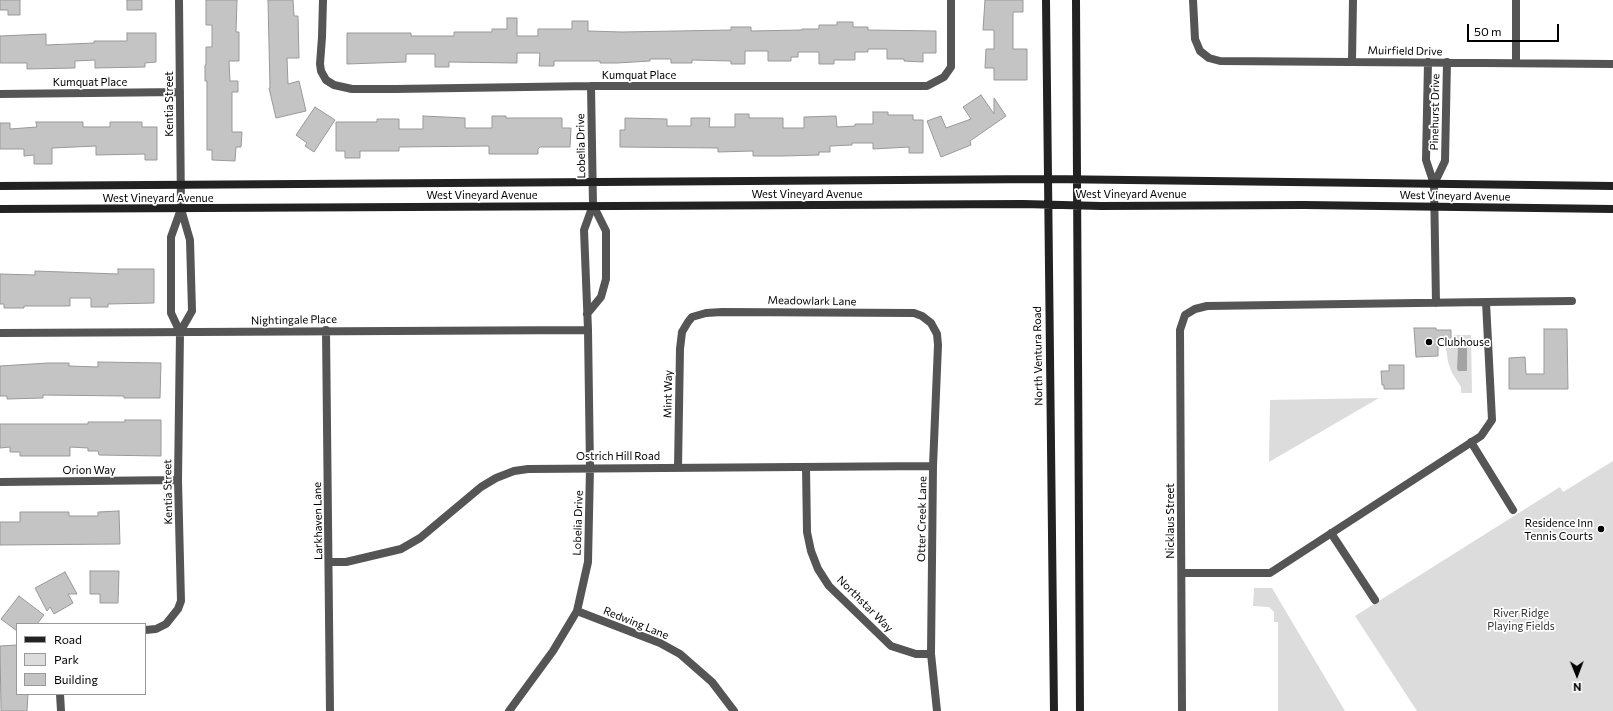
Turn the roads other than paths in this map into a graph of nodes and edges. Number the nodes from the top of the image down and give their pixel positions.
1 (179, 0) edge
2 (323, 0) edge
3 (951, 0) edge
4 (1046, 0) edge
5 (1076, 0) edge
6 (1193, 0) edge
7 (1353, 0) edge
8 (1516, 0) edge
9 (1352, 61) junction
10 (1428, 62) junction
11 (1447, 62) junction
12 (1516, 63) junction
13 (1613, 64) edge
14 (591, 86) junction
15 (180, 92) junction
16 (0, 94) edge
17 (1048, 179) junction
18 (1077, 179) junction
19 (593, 181) junction
20 (180, 184) junction
21 (1434, 184) junction
22 (0, 186) edge
23 (1613, 186) edge
24 (1048, 204) junction
25 (593, 205) junction
26 (1076, 205) junction
27 (1434, 207) junction
28 (0, 209) edge
29 (180, 209) junction
30 (1613, 209) edge
31 (1572, 301) dead end
32 (1486, 302) junction
33 (1436, 303) junction
34 (587, 314) junction
35 (688, 322) joint
36 (934, 327) joint
37 (326, 330) junction
38 (588, 330) junction
39 (180, 332) junction
40 (0, 333) edge
41 (1471, 442) junction
42 (933, 466) junction
43 (806, 467) junction
44 (590, 468) junction
45 (678, 468) junction
46 (178, 480) junction
47 (0, 482) edge
48 (1513, 510) dead end
49 (1331, 533) junction
50 (329, 562) junction
51 (1182, 573) junction
52 (1375, 600) dead end
53 (577, 611) junction
54 (146, 630) edge
55 (931, 654) junction
56 (60, 695) edge
57 (61, 711) edge
58 (330, 711) edge
59 (509, 711) edge
60 (734, 711) edge
61 (937, 711) edge
62 (1054, 711) edge
63 (1080, 711) edge
64 (1182, 711) edge

1 - 15 street, Kentia Street
2 - 14 street, Kumquat Place
3 - 14 street, Kumquat Place
4 - 17 main road, North Ventura Road
5 - 18 main road
6 - 9 street, Muirfield Drive
7 - 9 street
8 - 12 street
9 - 10 street, Muirfield Drive
10 - 11 street, Muirfield Drive
10 - 21 street, Pinehurst Drive
11 - 12 street, Muirfield Drive
11 - 21 street, Pinehurst Drive
12 - 13 street, Muirfield Drive
14 - 19 street, Lobelia Drive
15 - 16 street, Kumquat Place
15 - 20 street, Kentia Street
17 - 18 main road, West Vineyard Avenue
17 - 19 main road, West Vineyard Avenue
17 - 24 main road, North Ventura Road
18 - 21 main road, West Vineyard Avenue
18 - 26 main road
19 - 20 main road, West Vineyard Avenue
19 - 25 street, Lobelia Drive
20 - 22 main road, West Vineyard Avenue
20 - 29 street, Kentia Street
21 - 23 main road, West Vineyard Avenue
21 - 27 street, Pinehurst Drive
24 - 25 main road, West Vineyard Avenue
24 - 26 main road, West Vineyard Avenue
24 - 62 main road, North Ventura Road
25 - 29 main road, West Vineyard Avenue
25 - 34 street, Lobelia Drive
25 - 34 street, Lobelia Drive
26 - 27 main road, West Vineyard Avenue
26 - 63 main road
27 - 30 main road, West Vineyard Avenue
27 - 33 street, Pinehurst Drive
28 - 29 main road, West Vineyard Avenue
29 - 39 street, Kentia Street
29 - 39 street, Kentia Street
31 - 32 street
32 - 33 street
32 - 41 street
33 - 51 street, Nicklaus Street
34 - 38 street, Lobelia Drive
35 - 36 street, Meadowlark Lane
35 - 45 street, Mint Way
36 - 42 street, Otter Creek Lane
37 - 38 street, Nightingale Place
37 - 39 street, Nightingale Place
37 - 50 street, Larkhaven Lane
38 - 44 street, Lobelia Drive
39 - 40 street, Nightingale Place
39 - 46 street, Kentia Street
41 - 48 street
41 - 49 street
42 - 43 street, Ostrich Hill Road
42 - 55 street, Otter Creek Lane
43 - 45 street, Ostrich Hill Road
43 - 55 street, Northstar Way
44 - 45 street, Ostrich Hill Road
44 - 50 street, Ostrich Hill Road
44 - 53 street, Lobelia Drive
46 - 47 street, Orion Way
46 - 54 street, Kentia Street
49 - 51 street
49 - 52 street
50 - 58 street, Larkhaven Lane
51 - 64 street, Nicklaus Street
53 - 59 street, Lobelia Drive
53 - 60 street, Redwing Lane
55 - 61 street, Otter Creek Lane
56 - 57 street

